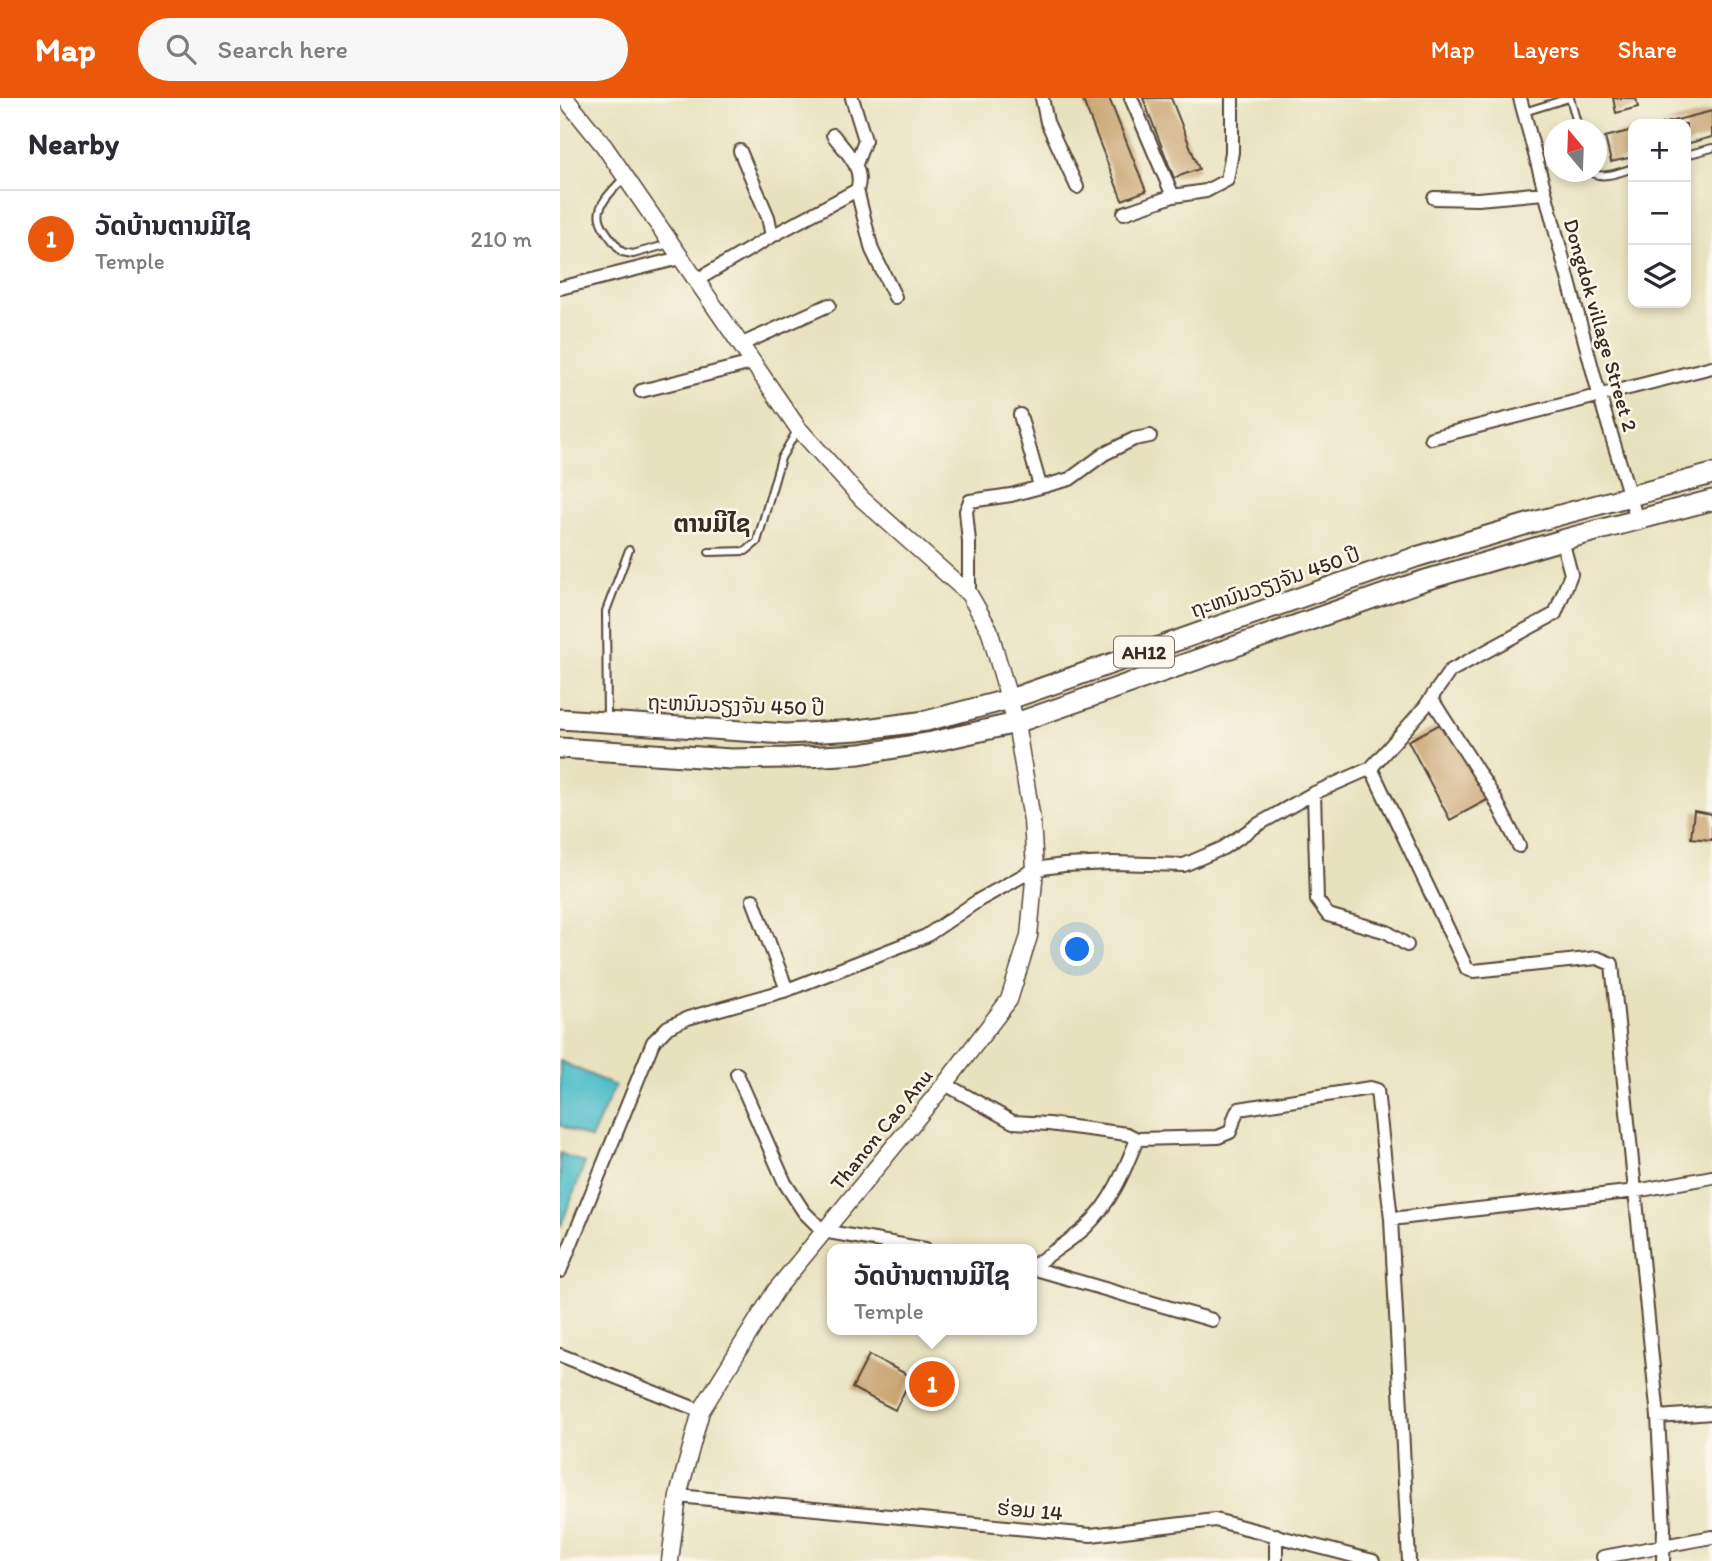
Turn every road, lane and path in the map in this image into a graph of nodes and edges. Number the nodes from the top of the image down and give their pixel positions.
1 (565, 98) edge
2 (852, 98) edge
3 (1042, 98) edge
4 (1131, 98) edge
5 (1232, 98) edge
6 (1520, 98) edge
7 (1570, 98) edge
8 (1524, 112) junction
9 (1575, 119) edge
10 (833, 135) dead end
11 (1712, 148) edge
12 (740, 151) dead end
13 (1691, 154) edge
14 (856, 164) junction
15 (1628, 169) edge
16 (1607, 175) edge
17 (625, 177) junction
18 (1077, 187) dead end
19 (857, 190) junction
20 (1544, 193) junction
21 (1173, 196) junction
22 (1434, 198) dead end
23 (1124, 213) dead end
24 (772, 236) junction
25 (670, 243) junction
26 (680, 258) junction
27 (695, 281) junction
28 (560, 288) edge
29 (895, 297) dead end
30 (829, 305) dead end
31 (740, 345) junction
32 (752, 363) junction
33 (1712, 367) edge
34 (641, 391) dead end
35 (1599, 394) junction
36 (1020, 415) dead end
37 (798, 428) junction
38 (1150, 436) dead end
39 (1431, 438) dead end
40 (1712, 474) edge
41 (1040, 486) junction
42 (1630, 495) junction
43 (1712, 500) edge
44 (1637, 520) junction
45 (1562, 540) junction
46 (629, 550) dead end
47 (709, 552) dead end
48 (969, 594) junction
49 (1431, 698) junction
50 (1010, 699) junction
51 (560, 719) edge
52 (607, 722) junction
53 (1016, 723) junction
54 (560, 748) edge
55 (1371, 768) junction
56 (1314, 794) junction
57 (1519, 846) dead end
58 (1035, 869) junction
59 (753, 900) dead end
60 (1407, 945) dead end
61 (788, 990) junction
62 (737, 1074) dead end
63 (945, 1084) junction
64 (1137, 1139) junction
65 (1712, 1177) edge
66 (1636, 1191) junction
67 (1391, 1219) junction
68 (823, 1231) junction
69 (897, 1244) edge
70 (1037, 1263) edge
71 (1037, 1268) edge
72 (560, 1271) edge
73 (1212, 1320) dead end
74 (560, 1355) edge
75 (701, 1411) junction
76 (1712, 1413) edge
77 (1658, 1417) junction
78 (678, 1496) junction
79 (1276, 1535) junction
80 (1712, 1537) edge
81 (1663, 1546) junction
82 (1603, 1557) dead end
83 (670, 1561) edge
84 (1276, 1561) edge
85 (1373, 1561) edge
86 (1409, 1561) edge
87 (1663, 1561) edge

1 - 17 street, Thanon Cao Anu
2 - 14 street
3 - 18 street
4 - 21 street
5 - 21 street
6 - 8 street, Dongdok village Street 2
7 - 8 lane
7 - 9 lane
8 - 20 street, Dongdok village Street 2
10 - 14 street
11 - 13 lane
12 - 24 street
14 - 19 street
15 - 16 lane
17 - 25 street, Thanon Cao Anu
17 - 25 lane
19 - 24 street
19 - 29 street
20 - 22 street
20 - 35 street, Dongdok village Street 2
21 - 23 street
24 - 27 street
25 - 26 street, Thanon Cao Anu
26 - 27 street, Thanon Cao Anu
26 - 28 street
27 - 31 street, Thanon Cao Anu
30 - 31 street
31 - 32 street, Thanon Cao Anu
32 - 34 street
32 - 37 street, Thanon Cao Anu
33 - 35 street
35 - 39 street
35 - 42 street, Dongdok village Street 2
36 - 41 street
37 - 47 lane
37 - 48 street, Thanon Cao Anu
38 - 41 street
40 - 42 highway, ຖະຫນົນວຽງຈັນ 450 ປີ / AH12
41 - 48 street
42 - 44 street, Dongdok village Street 2
42 - 50 highway, ຖະຫນົນວຽງຈັນ 450 ປີ / AH12
43 - 44 highway, AH12
44 - 45 highway, AH12
45 - 49 street
45 - 53 highway, AH12
46 - 52 lane
48 - 50 street, Thanon Cao Anu
49 - 55 street
49 - 57 street
50 - 52 highway, ຖະຫນົນວຽງຈັນ 450 ປີ / AH12
50 - 53 street, Thanon Cao Anu
51 - 52 highway, ຖະຫນົນວຽງຈັນ 450 ປີ / AH12
53 - 54 highway, AH12
53 - 58 street, Thanon Cao Anu
55 - 56 street
55 - 66 street
56 - 58 street
56 - 60 street
58 - 61 street
58 - 63 street, Thanon Cao Anu
59 - 61 street
61 - 72 street
62 - 68 street
63 - 64 street
63 - 68 street, Thanon Cao Anu
64 - 67 street
64 - 70 street
65 - 66 street
66 - 67 street
66 - 77 street
67 - 86 street
68 - 69 street
68 - 75 street, Thanon Cao Anu
71 - 73 street
74 - 75 street
75 - 78 street, Thanon Cao Anu
76 - 77 street
77 - 81 street
78 - 79 street, ຮ່ອມ 14
78 - 83 street, Thanon Cao Anu
79 - 84 street
79 - 85 street, ຮ່ອມ 14
80 - 81 street
81 - 82 street
81 - 87 street

